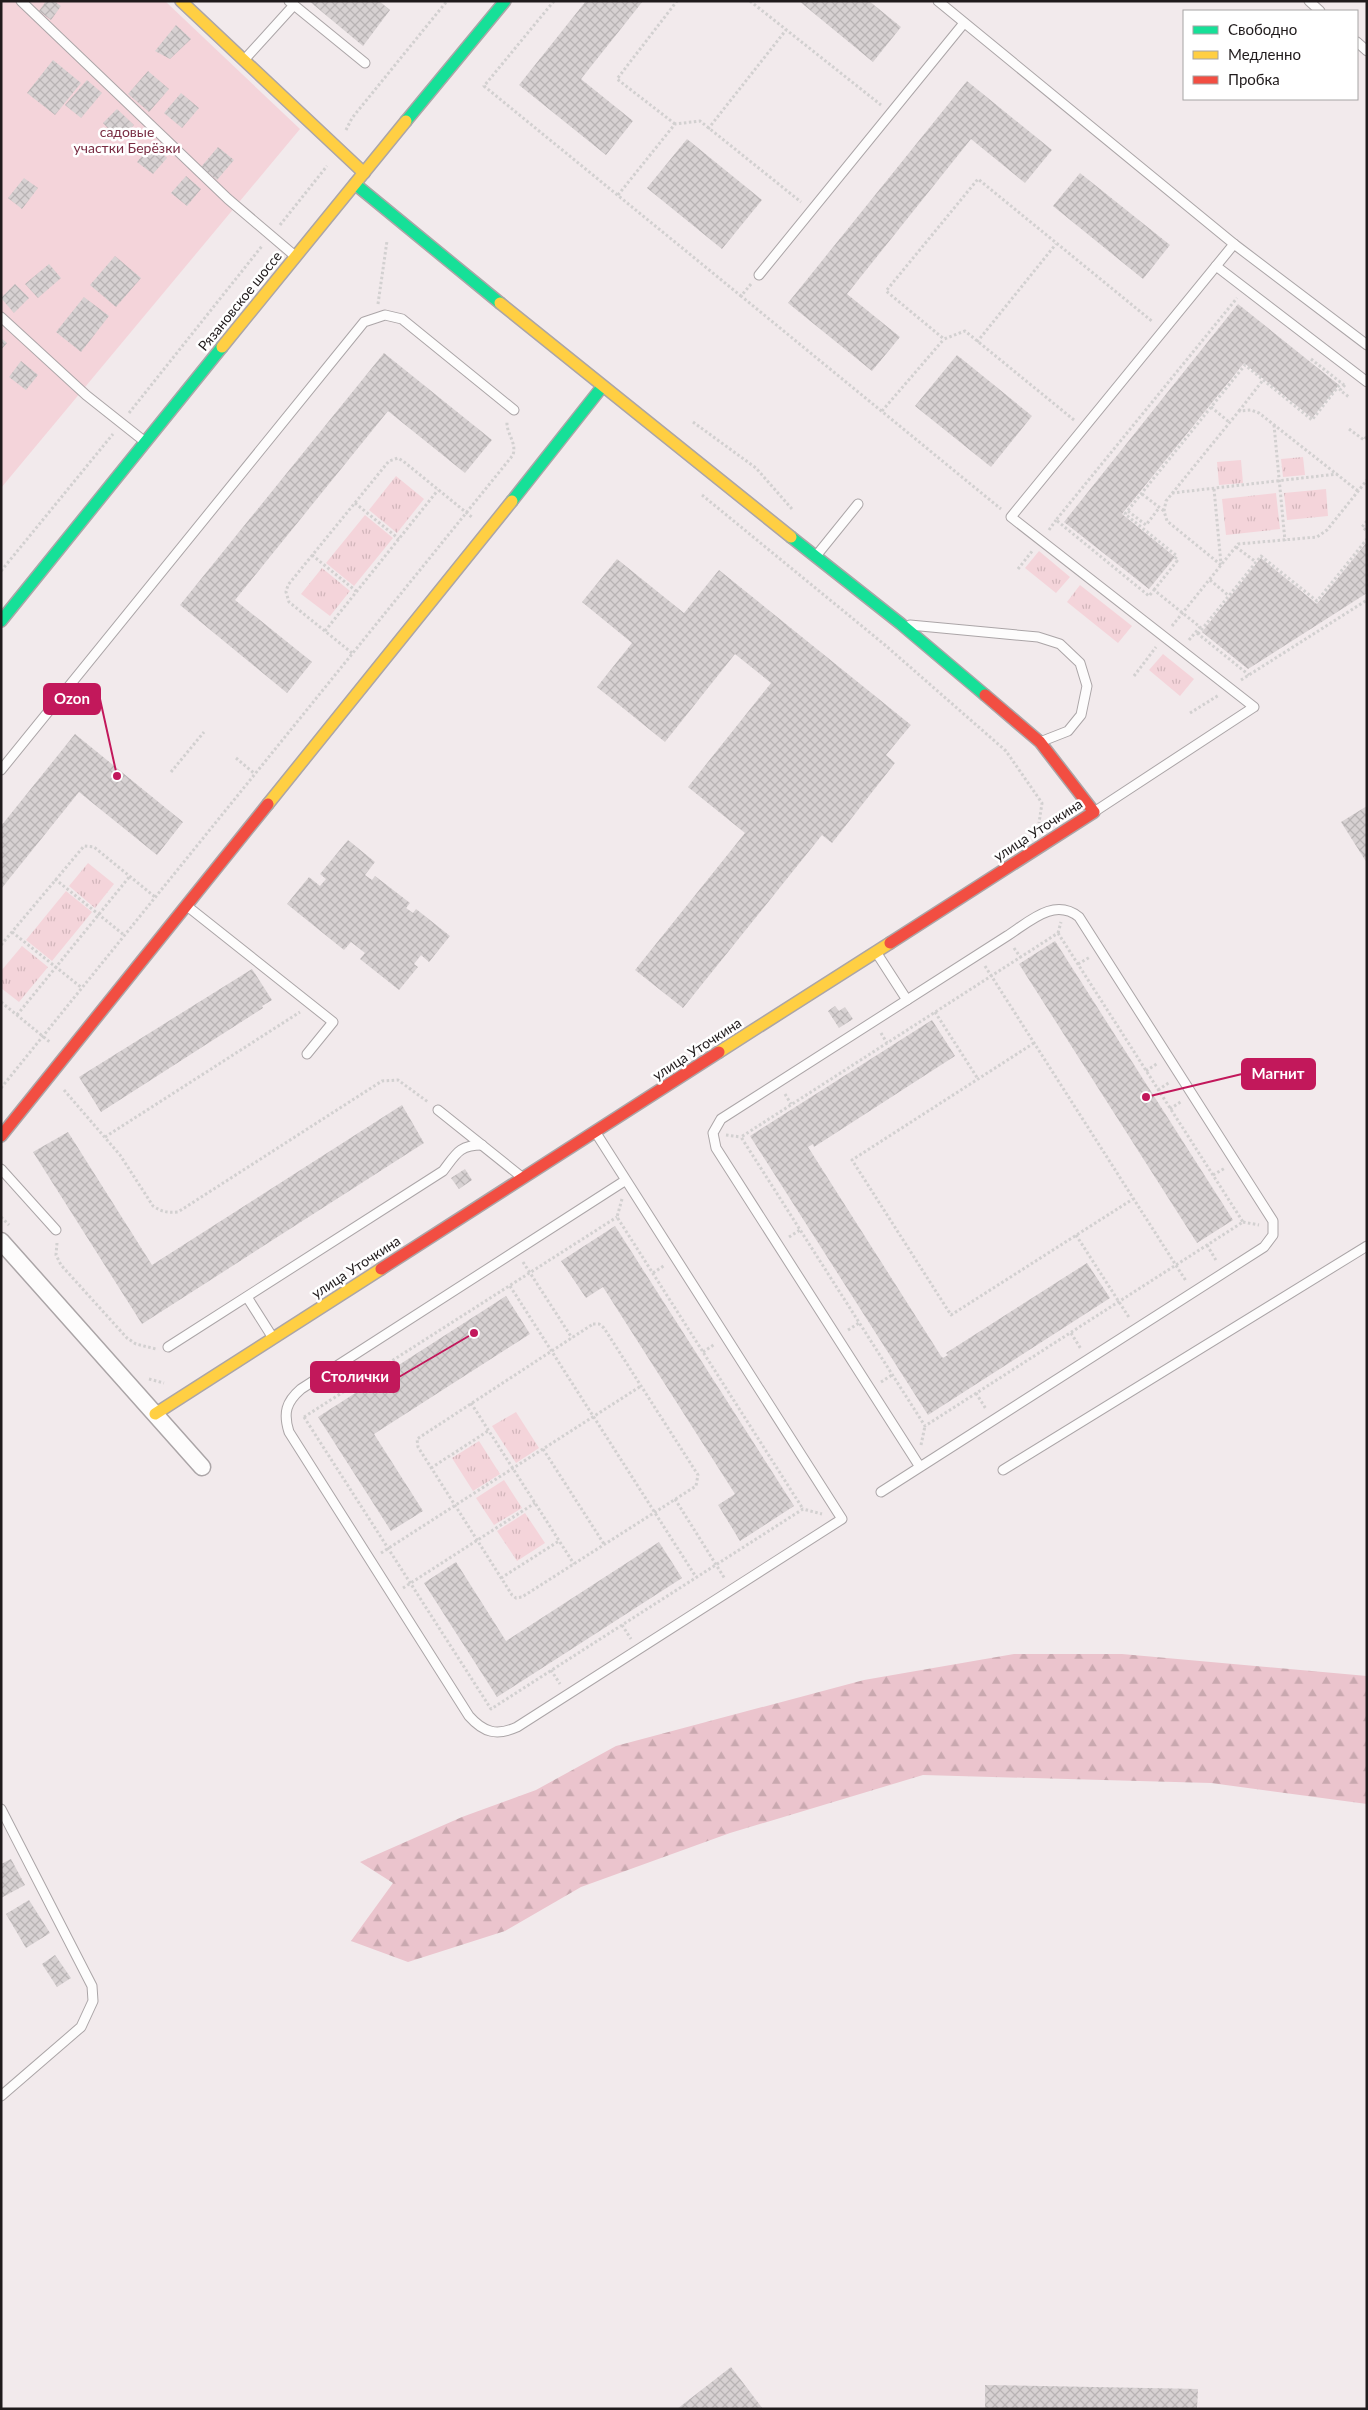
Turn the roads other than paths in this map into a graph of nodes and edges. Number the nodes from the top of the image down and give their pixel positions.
1 (21, 1) edge
2 (182, 1) edge
3 (505, 1) edge
4 (938, 1) edge
5 (1308, 1) edge
6 (292, 3) edge
7 (1319, 10) edge
8 (964, 23) junction
9 (245, 59) junction
10 (365, 63) dead end
11 (364, 173) junction
12 (355, 184) junction
13 (1234, 244) junction
14 (295, 256) junction
15 (1216, 266) junction
16 (759, 275) road end
17 (1, 317) edge
18 (1367, 345) edge
19 (1367, 382) edge
20 (602, 387) junction
21 (514, 410) road end
22 (146, 442) junction
23 (858, 504) dead end
24 (816, 557) junction
25 (1, 621) edge
26 (902, 624) junction
27 (1040, 742) junction
28 (1, 770) edge
29 (1094, 812) junction
30 (187, 906) junction
31 (876, 952) junction
32 (907, 1000) junction
33 (307, 1054) dead end
34 (438, 1110) road end
35 (595, 1132) junction
36 (1, 1136) edge
37 (482, 1145) junction
38 (1, 1169) edge
39 (523, 1178) junction
40 (626, 1180) junction
41 (56, 1230) road end
42 (1, 1241) edge
43 (1367, 1246) edge
44 (247, 1297) junction
45 (273, 1338) junction
46 (168, 1347) road end
47 (155, 1414) junction
48 (202, 1467) dead end
49 (920, 1467) junction
50 (1003, 1470) dead end
51 (880, 1492) dead end
52 (1, 1809) edge
53 (1, 2096) edge

1 - 14 lane
2 - 9 street
3 - 11 street, Рязановское шоссе
4 - 8 lane
5 - 7 lane
6 - 9 lane
6 - 10 lane
8 - 13 lane
8 - 16 lane
9 - 11 street
11 - 12 street, Рязановское шоссе
12 - 14 street, Рязановское шоссе
12 - 20 street
13 - 15 lane
13 - 18 lane
14 - 22 street, Рязановское шоссе
15 - 19 lane
15 - 29 lane, улица Уточкина
17 - 22 lane
20 - 24 street
20 - 30 street
21 - 28 lane
22 - 25 street, Рязановское шоссе
23 - 24 lane
24 - 26 street
26 - 27 street
26 - 27 lane
27 - 29 street
29 - 31 street, улица Уточкина
30 - 33 lane
30 - 36 street
31 - 32 lane
31 - 35 street, улица Уточкина
32 - 49 lane
32 - 49 lane
34 - 37 lane
35 - 39 street, улица Уточкина
35 - 40 lane
37 - 39 lane
37 - 44 lane
38 - 41 lane
39 - 45 street, улица Уточкина
40 - 40 lane
42 - 47 street
43 - 50 lane
44 - 45 lane
44 - 46 lane
45 - 47 street, улица Уточкина
47 - 48 street
49 - 51 lane
52 - 53 lane

